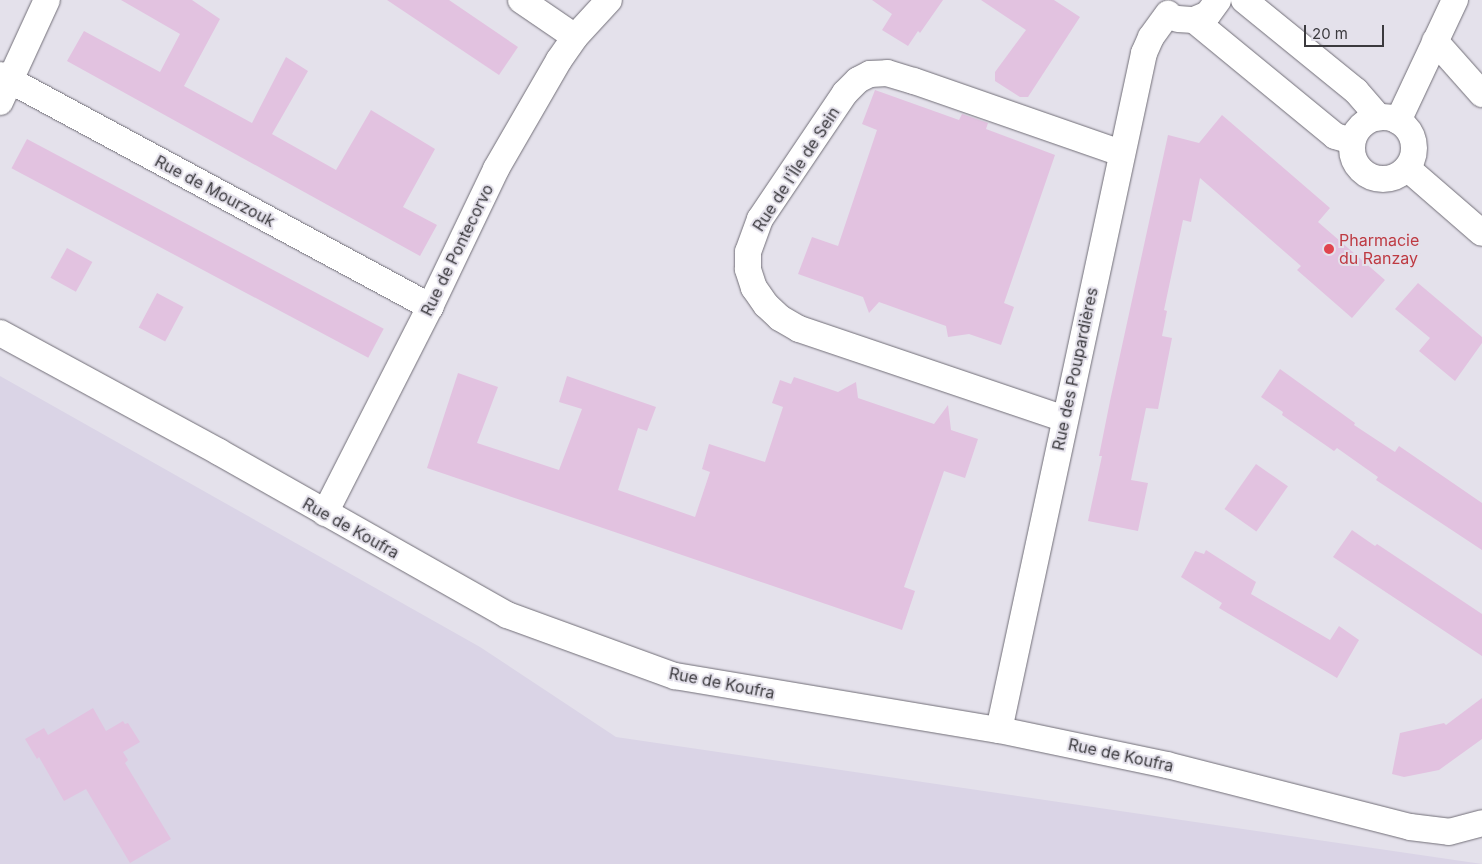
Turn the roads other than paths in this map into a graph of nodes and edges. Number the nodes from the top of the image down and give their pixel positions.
1 (48, 0) edge
2 (521, 0) edge
3 (610, 0) edge
4 (1218, 0) edge
5 (1244, 0) edge
6 (1455, 0) edge
7 (1163, 7) edge
8 (1194, 20) junction
9 (575, 37) junction
10 (1435, 41) junction
11 (4, 86) edge
12 (1482, 94) edge
13 (1389, 119) junction
14 (1352, 141) junction
15 (1121, 153) junction
16 (1407, 168) junction
17 (1482, 233) edge
18 (430, 307) junction
19 (0, 333) edge
20 (1065, 418) junction
21 (325, 513) junction
22 (999, 730) junction
23 (1482, 823) edge

1 - 11 street
2 - 9 street
3 - 9 street, Rue de Pontecorvo
4 - 8 street
5 - 13 street
6 - 10 street
7 - 8 street
7 - 15 street, Rue des Poupardières
8 - 14 street
9 - 18 street, Rue de Pontecorvo
10 - 12 street
10 - 13 street
11 - 18 street, Rue de Mourzouk
13 - 14 street
13 - 16 street
14 - 16 street
15 - 20 street, Rue des Poupardières
15 - 20 street, Rue de l'Île de Sein
16 - 17 street
18 - 21 street, Rue de Pontecorvo
19 - 21 street, Rue de Koufra
20 - 22 street, Rue des Poupardières
21 - 22 street, Rue de Koufra
22 - 23 street, Rue de Koufra

